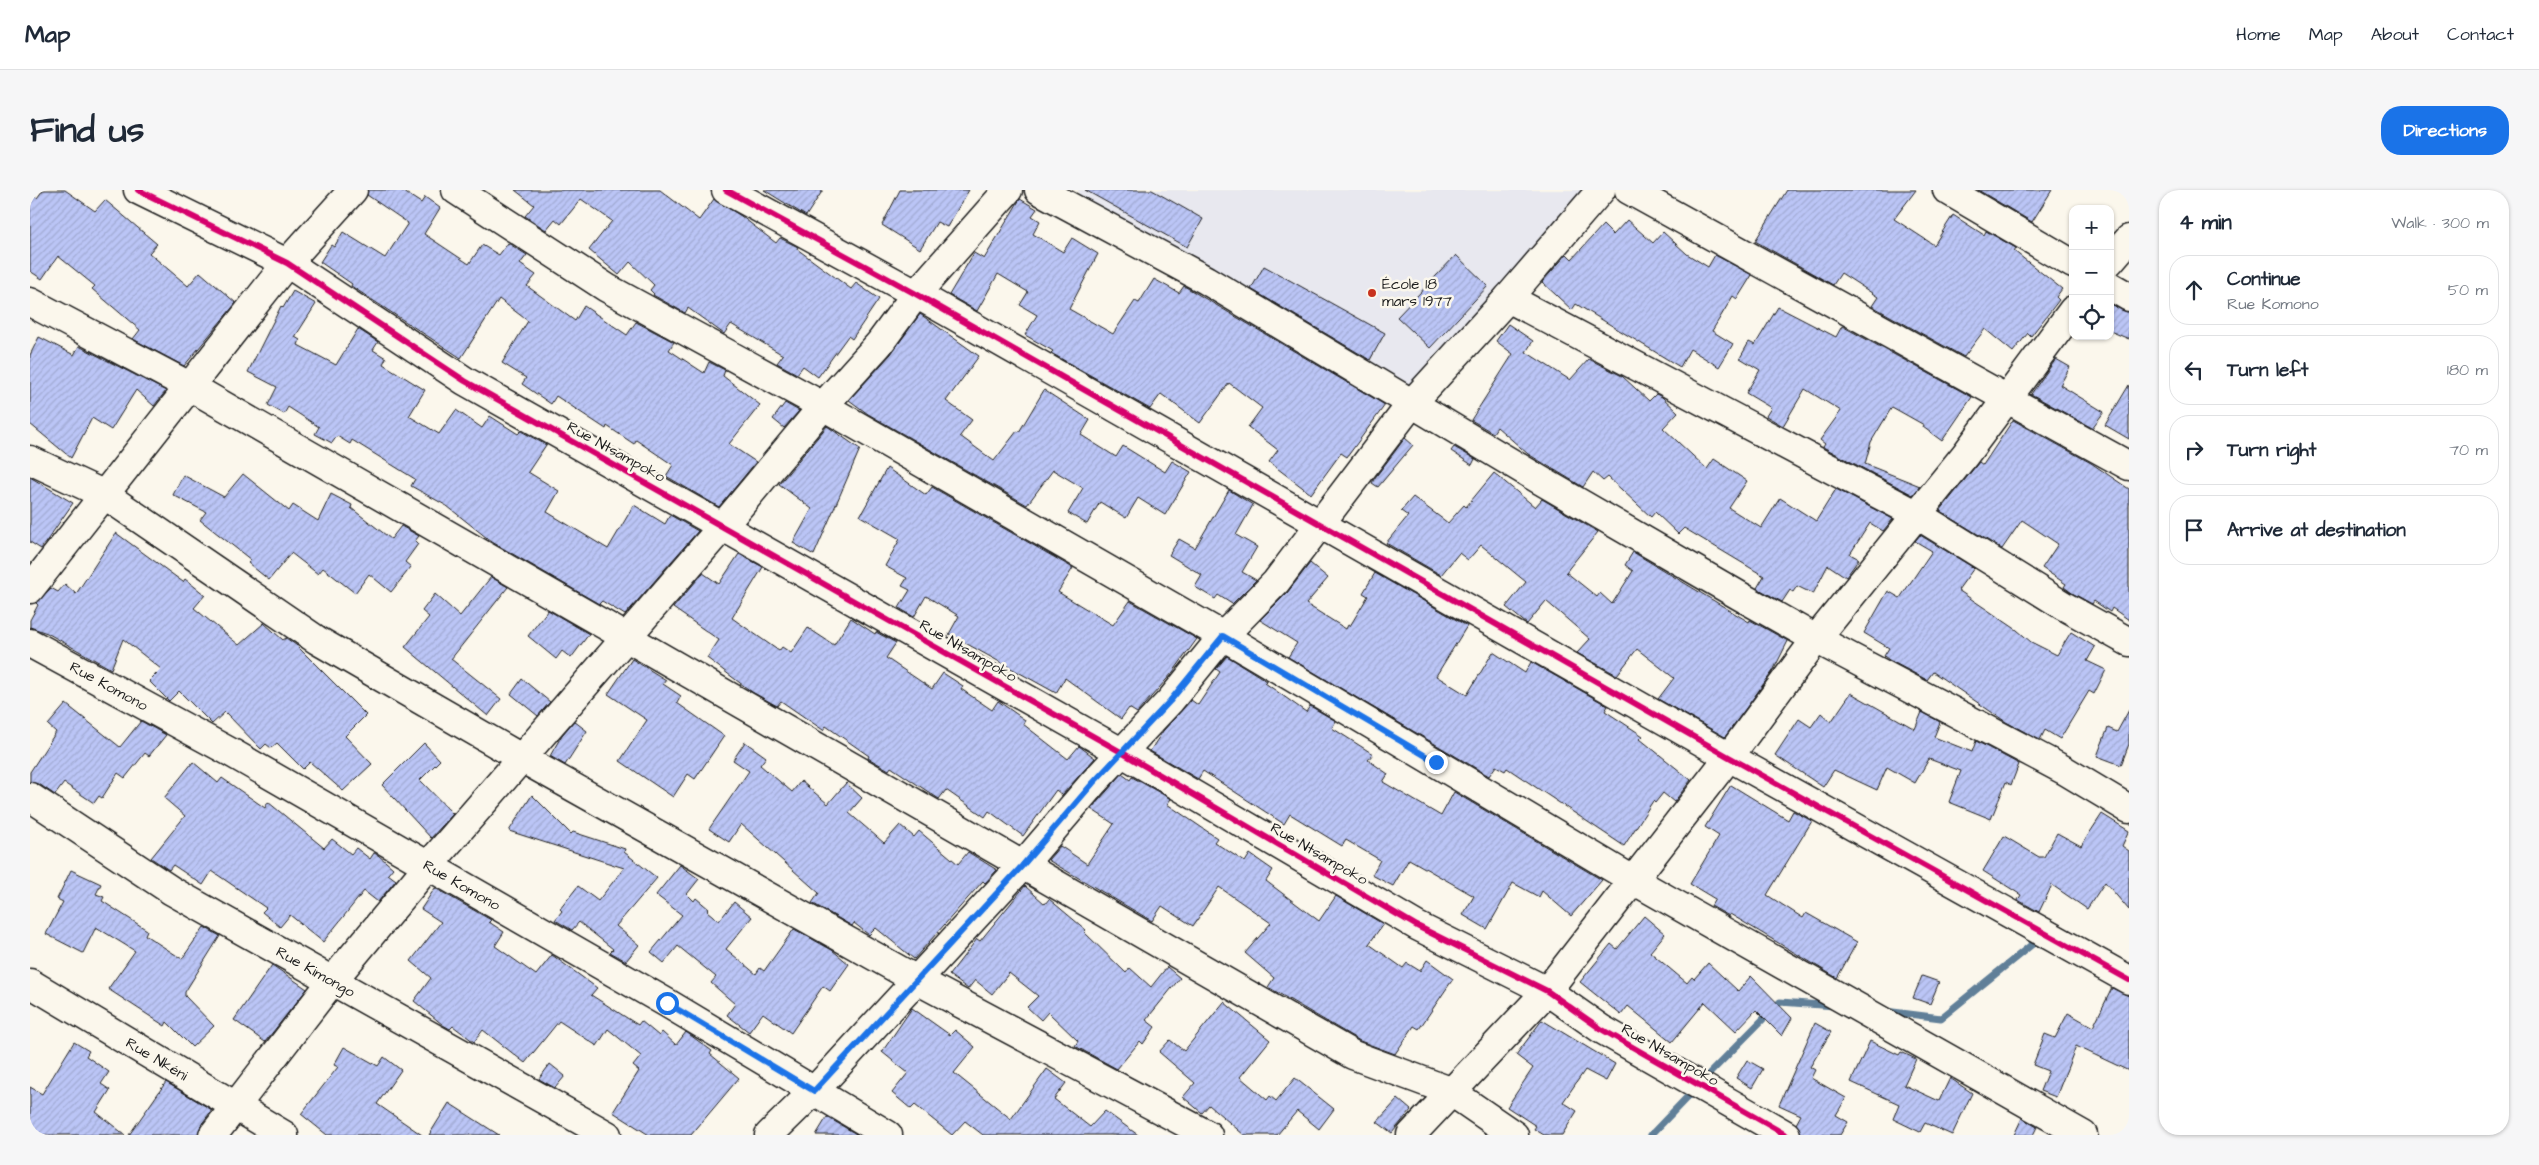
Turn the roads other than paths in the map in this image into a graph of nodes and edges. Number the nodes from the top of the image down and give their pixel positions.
1 (138, 190) edge
2 (353, 190) edge
3 (456, 190) edge
4 (726, 190) edge
5 (1008, 190) edge
6 (1039, 190) edge
7 (1601, 190) edge
8 (1629, 190) edge
9 (1947, 190) edge
10 (2129, 239) edge
11 (2114, 256) edge
12 (2069, 262) edge
13 (287, 263) junction
14 (2114, 288) edge
15 (916, 294) junction
16 (2129, 297) edge
17 (1508, 298) junction
18 (30, 302) edge
19 (2069, 316) edge
20 (191, 387) junction
21 (2009, 398) junction
22 (1412, 403) junction
23 (823, 406) junction
24 (30, 460) edge
25 (2129, 466) edge
26 (105, 495) junction
27 (1916, 514) junction
28 (1321, 525) junction
29 (723, 526) junction
30 (30, 589) edge
31 (1223, 636) junction
32 (627, 637) junction
33 (1816, 639) junction
34 (30, 642) edge
35 (2129, 642) edge
36 (1121, 752) junction
37 (1729, 757) junction
38 (523, 759) junction
39 (30, 796) edge
40 (2129, 809) edge
41 (428, 866) junction
42 (1022, 866) junction
43 (1632, 880) junction
44 (333, 980) junction
45 (918, 980) junction
46 (2129, 980) edge
47 (30, 983) edge
48 (1547, 990) junction
49 (814, 1091) junction
50 (1450, 1091) junction
51 (236, 1108) junction
52 (213, 1135) edge
53 (284, 1135) edge
54 (607, 1135) edge
55 (770, 1135) edge
56 (888, 1135) edge
57 (1208, 1135) edge
58 (1411, 1135) edge
59 (1514, 1135) edge
60 (1786, 1135) edge
61 (2083, 1135) edge

1 - 13 street, Rue Ntsampoko
2 - 13 street
3 - 23 street
4 - 15 street
5 - 15 street
6 - 22 street
7 - 17 street
8 - 21 street
9 - 12 street
10 - 11 street
13 - 20 street
13 - 29 street, Rue Ntsampoko
14 - 16 street
15 - 23 street
15 - 28 street
17 - 22 street
17 - 27 street
18 - 20 street
19 - 21 street
20 - 26 street
20 - 32 street
21 - 25 street
21 - 27 street
22 - 28 street
22 - 33 street
23 - 29 street
23 - 31 street
24 - 26 street
26 - 30 street
26 - 38 street
27 - 33 street
27 - 35 street
28 - 31 street
28 - 37 street
29 - 32 street
29 - 36 street, Rue Ntsampoko
31 - 36 street
31 - 43 street
32 - 38 street
32 - 42 street
33 - 37 street
33 - 40 street
34 - 41 street, Rue Komono
36 - 42 street
36 - 48 street, Rue Ntsampoko
37 - 43 street
37 - 46 street
38 - 41 street
38 - 45 street
39 - 44 street, Rue Kimongo
41 - 44 street
41 - 49 street, Rue Komono
42 - 45 street
42 - 50 street
43 - 48 street
43 - 61 street
44 - 51 street
44 - 54 street, Rue Kimongo
45 - 49 street
45 - 57 street
47 - 51 street, Rue Nkéni
48 - 50 street
48 - 60 street, Rue Ntsampoko
49 - 55 street
49 - 56 street, Rue Komono
50 - 58 street
50 - 59 street
51 - 52 street
51 - 53 street, Rue Nkéni

